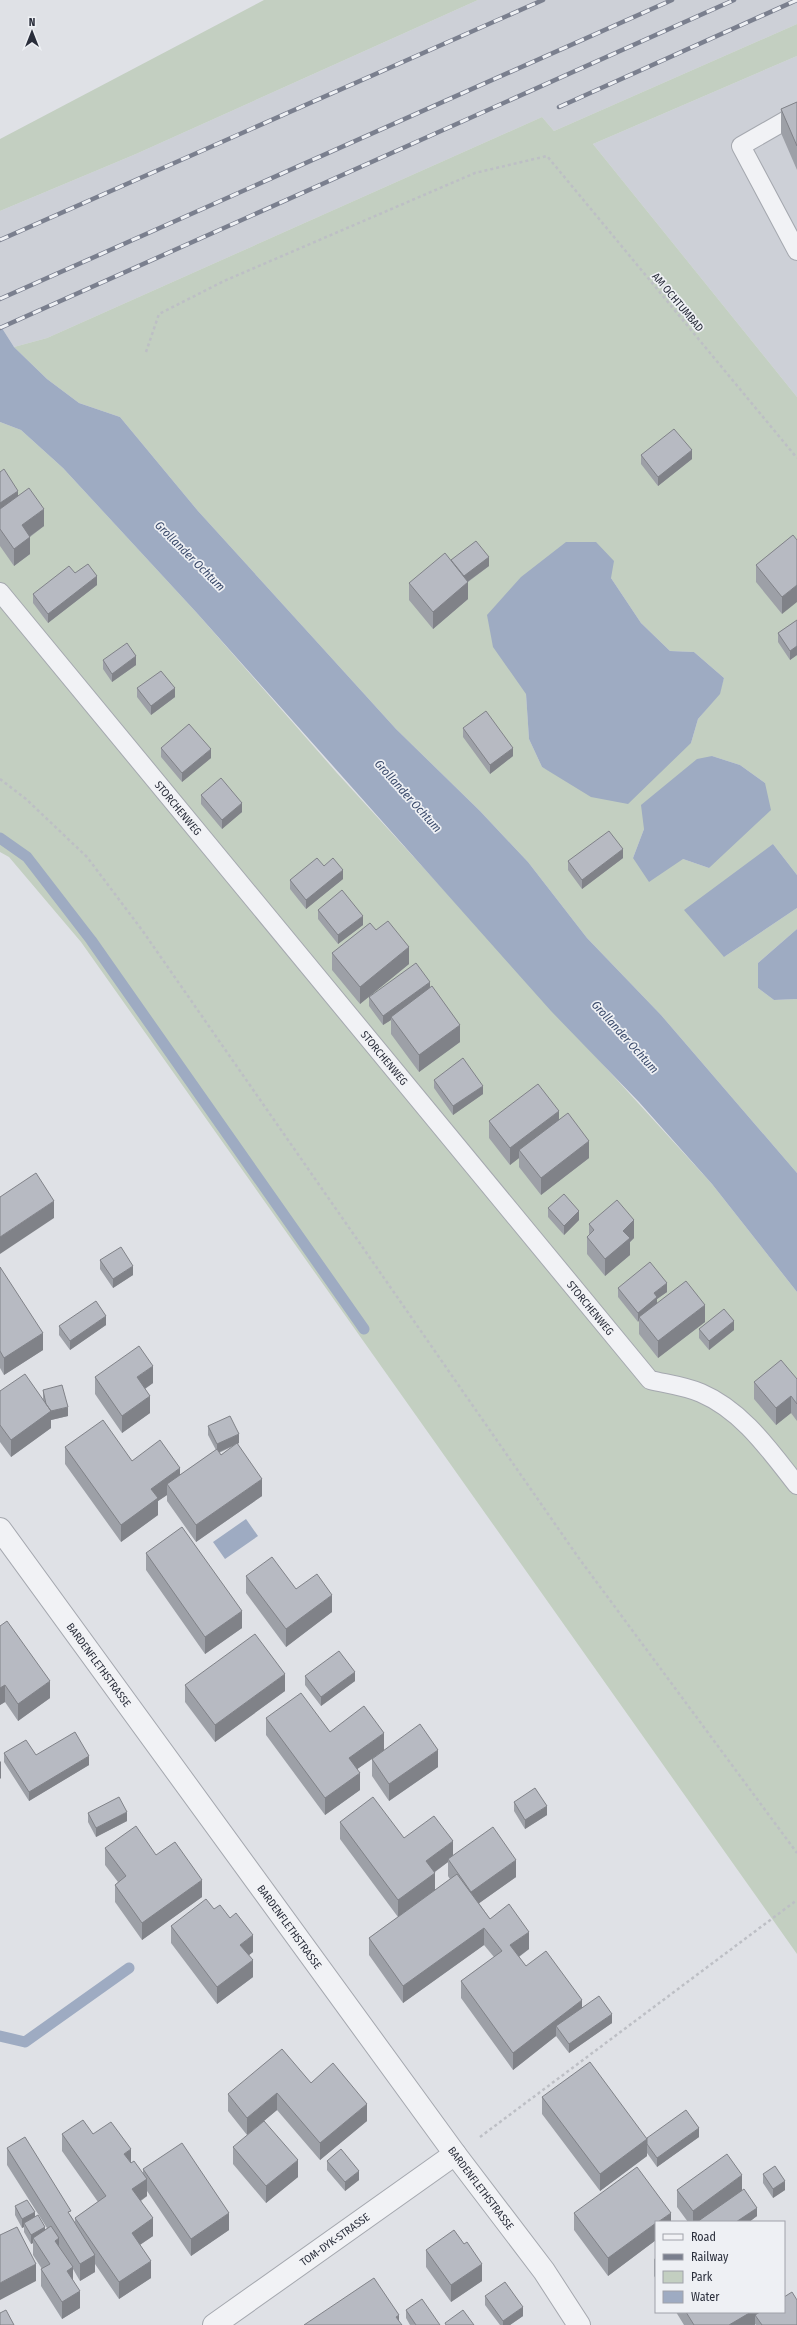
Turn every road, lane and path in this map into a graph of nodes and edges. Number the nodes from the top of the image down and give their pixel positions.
1 (797, 114) edge
2 (797, 251) edge
3 (146, 352) dead end
4 (797, 458) edge
5 (0, 592) edge
6 (0, 779) edge
7 (797, 1485) edge
8 (0, 1529) edge
9 (7, 1555) edge
10 (797, 1853) edge
11 (797, 1900) edge
12 (455, 2154) junction
13 (214, 2325) edge
14 (579, 2325) edge

1 - 2 lane
3 - 4 path, AM OCHTUMBAD
5 - 7 lane, STORCHENWEG
6 - 10 path
8 - 9 street, BARDENFLETHSTRASSE
9 - 12 street, BARDENFLETHSTRASSE
11 - 12 path
12 - 13 street, TOM-DYK-STRASSE
12 - 14 street, BARDENFLETHSTRASSE

